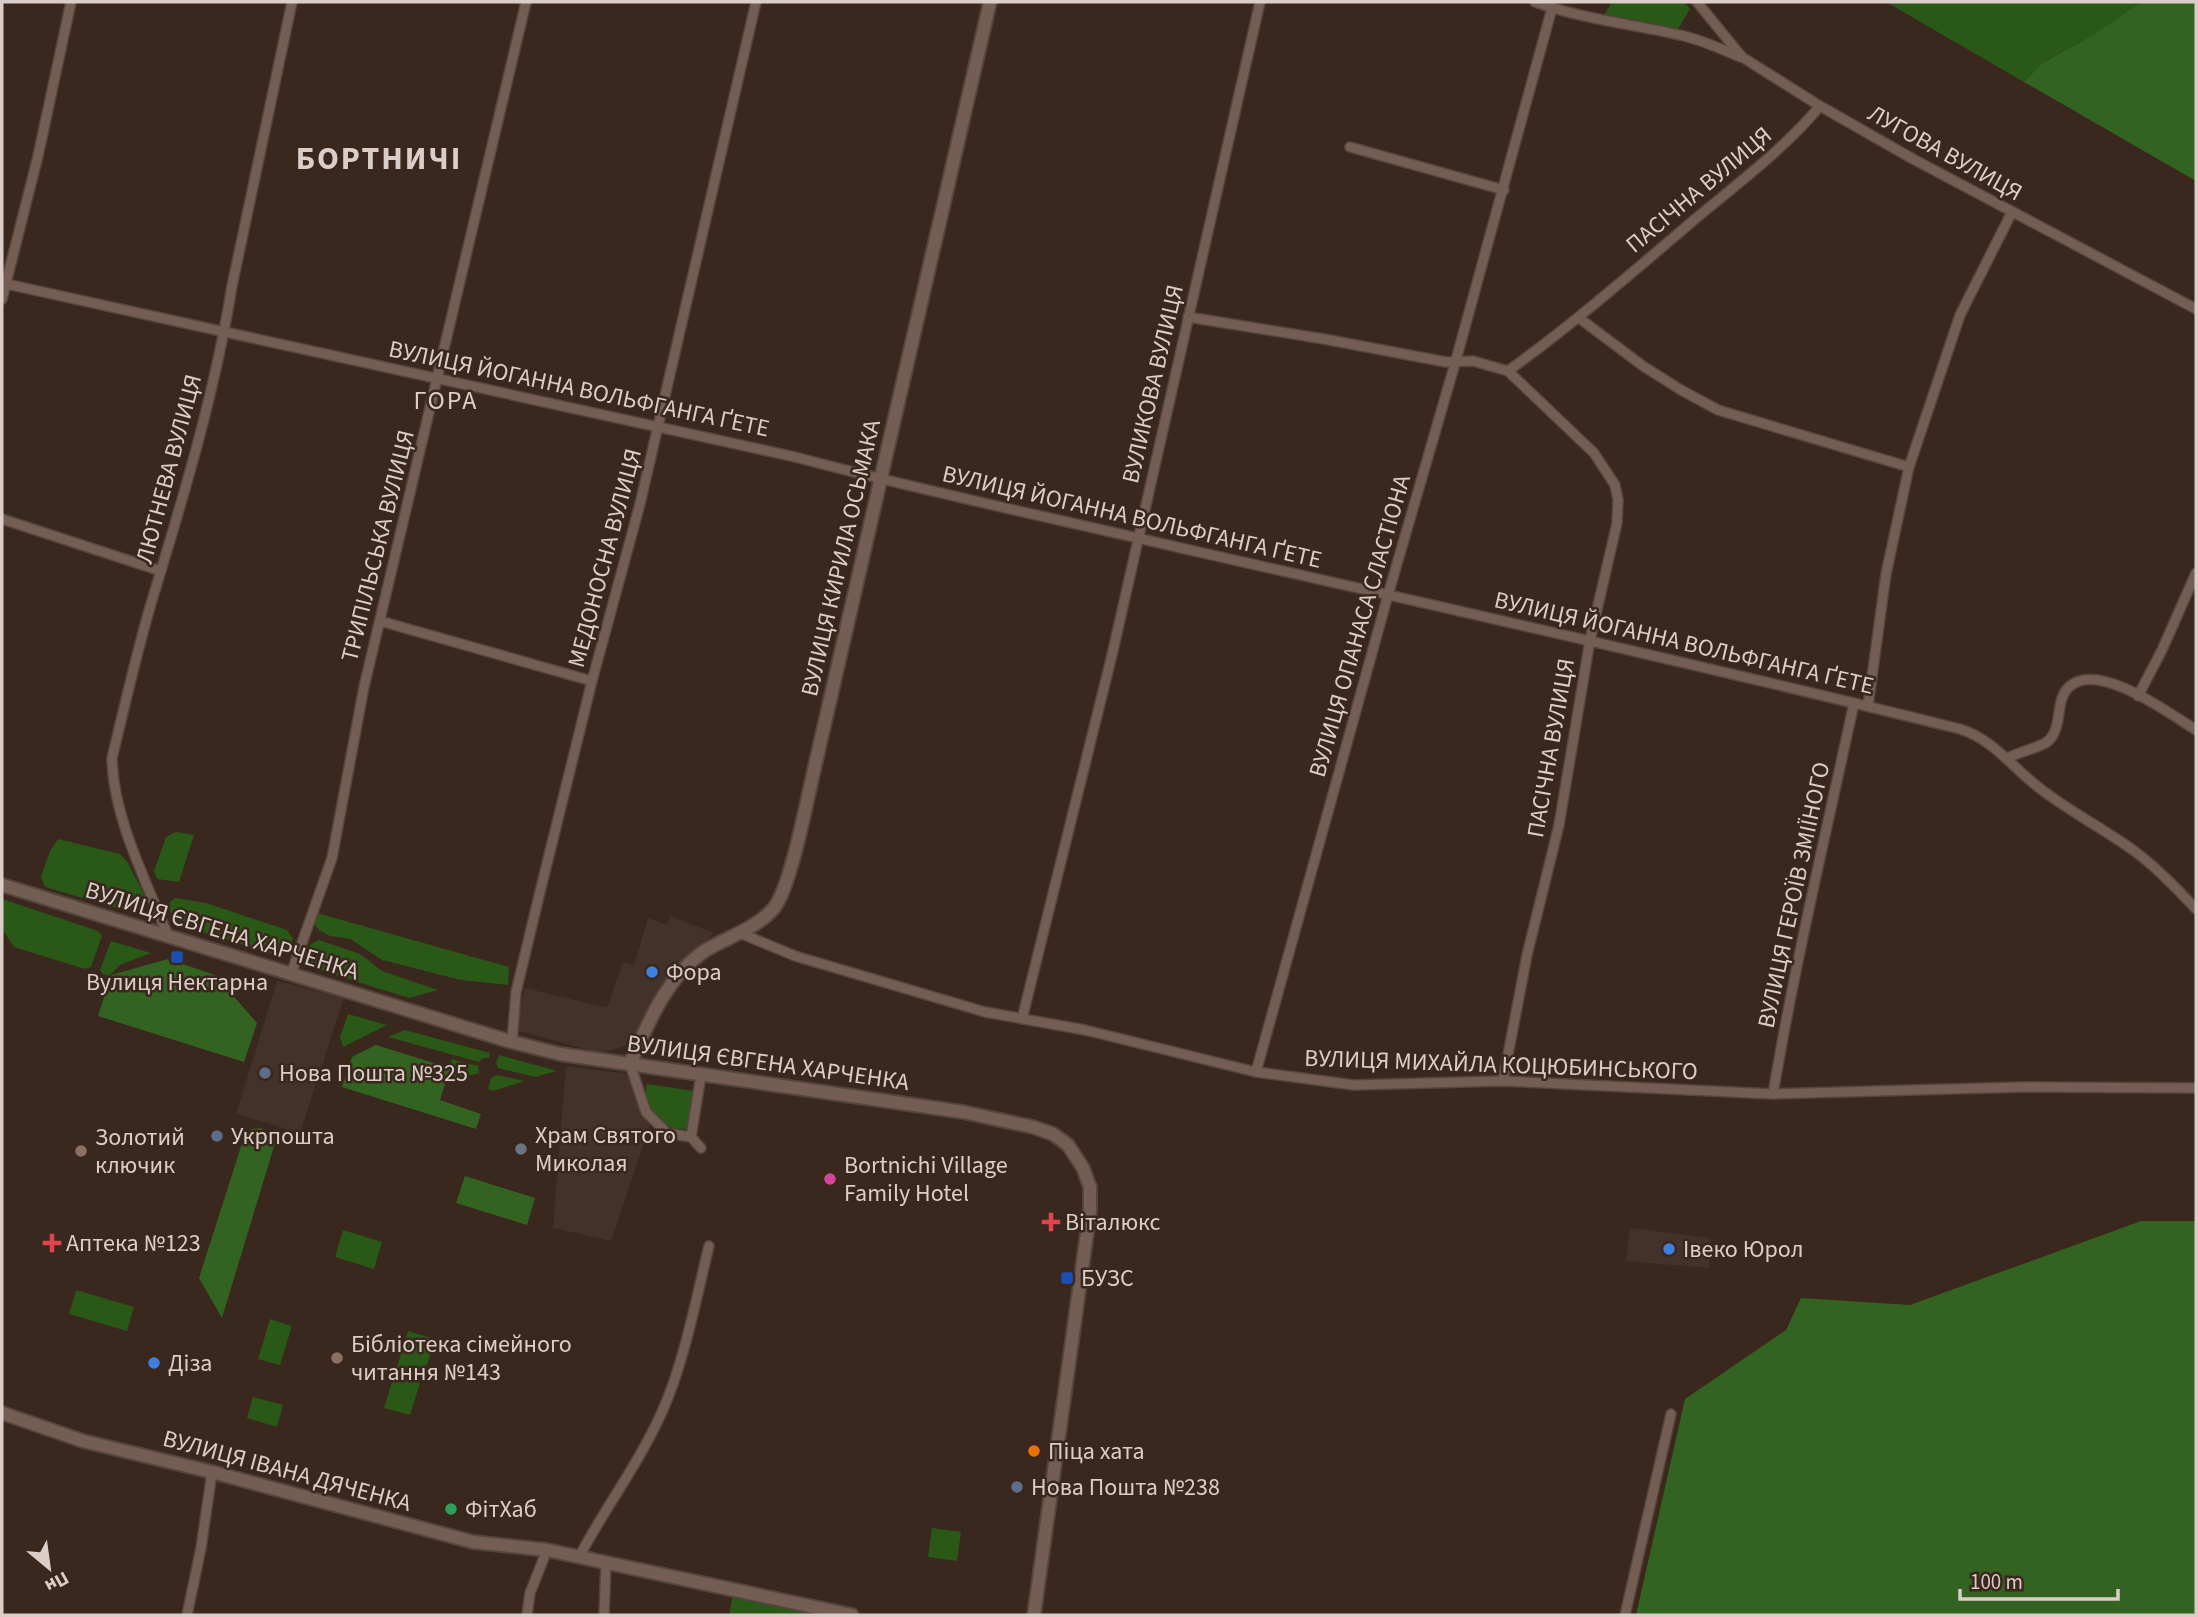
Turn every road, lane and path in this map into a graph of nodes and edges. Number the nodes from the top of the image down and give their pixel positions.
1 (71, 2) edge
2 (292, 2) edge
3 (526, 2) edge
4 (756, 2) edge
5 (990, 2) edge
6 (1260, 2) edge
7 (1535, 2) edge
8 (1697, 2) edge
9 (1552, 8) junction
10 (1742, 57) junction
11 (1820, 106) junction
12 (1350, 147) dead end
13 (1504, 190) junction
14 (2012, 212) junction
15 (4, 283) edge
16 (2, 299) edge
17 (2196, 309) edge
18 (1188, 317) junction
19 (1579, 318) junction
20 (225, 330) junction
21 (1456, 360) junction
22 (1508, 371) junction
23 (439, 378) junction
24 (658, 428) junction
25 (1909, 467) junction
26 (881, 478) junction
27 (2, 519) edge
28 (1137, 538) junction
29 (162, 571) junction
30 (2196, 573) edge
31 (1388, 595) junction
32 (380, 621) junction
33 (1590, 640) junction
34 (592, 681) junction
35 (2138, 695) junction
36 (1854, 703) junction
37 (1868, 706) junction
38 (2196, 730) edge
39 (2007, 758) junction
40 (2, 885) edge
41 (2196, 909) edge
42 (740, 933) junction
43 (170, 938) junction
44 (290, 974) junction
45 (1022, 1018) junction
46 (512, 1042) junction
47 (631, 1065) junction
48 (1256, 1072) junction
49 (701, 1075) junction
50 (1503, 1080) junction
51 (2196, 1088) edge
52 (1773, 1094) junction
53 (691, 1137) junction
54 (701, 1148) dead end
55 (709, 1246) dead end
56 (2, 1413) edge
57 (1671, 1414) dead end
58 (212, 1472) junction
59 (547, 1550) junction
60 (579, 1557) junction
61 (606, 1563) junction
62 (187, 1615) edge
63 (527, 1615) edge
64 (604, 1615) edge
65 (852, 1615) edge
66 (1034, 1615) edge
67 (1625, 1615) edge

1 - 15 street
2 - 20 street, ЛЮТНЕВА ВУЛИЦЯ
3 - 23 street, ТРИПІЛЬСЬКА ВУЛИЦЯ
4 - 24 street, МЕДОНОСНА ВУЛИЦЯ
5 - 26 street, ВУЛИЦЯ КИРИЛА ОСЬМАКА
6 - 18 street, ВУЛИКОВА ВУЛИЦЯ
7 - 9 street
8 - 10 street, ЛУГОВА ВУЛИЦЯ
9 - 10 street
9 - 13 street, ВУЛИЦЯ ОПАНАСА СЛАСТІОНА
10 - 11 street, ЛУГОВА ВУЛИЦЯ
11 - 14 street, ЛУГОВА ВУЛИЦЯ
11 - 19 street, ПАСІЧНА ВУЛИЦЯ
12 - 13 street
13 - 21 street, ВУЛИЦЯ ОПАНАСА СЛАСТІОНА
14 - 17 street, ЛУГОВА ВУЛИЦЯ
14 - 25 street
15 - 16 street
15 - 20 street, ВУЛИЦЯ ЙОГАННА ВОЛЬФГАНГА ҐЕТЕ
18 - 21 street
18 - 28 street, ВУЛИКОВА ВУЛИЦЯ
19 - 22 street, ПАСІЧНА ВУЛИЦЯ
19 - 25 street
20 - 23 street, ВУЛИЦЯ ЙОГАННА ВОЛЬФГАНГА ҐЕТЕ
20 - 29 street, ЛЮТНЕВА ВУЛИЦЯ
21 - 22 street
21 - 31 street, ВУЛИЦЯ ОПАНАСА СЛАСТІОНА
22 - 33 street, ПАСІЧНА ВУЛИЦЯ
23 - 24 street, ВУЛИЦЯ ЙОГАННА ВОЛЬФГАНГА ҐЕТЕ
23 - 32 street, ТРИПІЛЬСЬКА ВУЛИЦЯ
24 - 26 street, ВУЛИЦЯ ЙОГАННА ВОЛЬФГАНГА ҐЕТЕ
24 - 34 street, МЕДОНОСНА ВУЛИЦЯ
25 - 37 street
26 - 28 street, ВУЛИЦЯ ЙОГАННА ВОЛЬФГАНГА ҐЕТЕ
26 - 42 street, ВУЛИЦЯ КИРИЛА ОСЬМАКА
27 - 29 street
28 - 31 street, ВУЛИЦЯ ЙОГАННА ВОЛЬФГАНГА ҐЕТЕ
28 - 45 street, ВУЛИКОВА ВУЛИЦЯ
29 - 43 street, ЛЮТНЕВА ВУЛИЦЯ
30 - 35 street
31 - 33 street, ВУЛИЦЯ ЙОГАННА ВОЛЬФГАНГА ҐЕТЕ
31 - 48 street, ВУЛИЦЯ ОПАНАСА СЛАСТІОНА
32 - 34 street
32 - 44 street, ТРИПІЛЬСЬКА ВУЛИЦЯ
33 - 36 street, ВУЛИЦЯ ЙОГАННА ВОЛЬФГАНГА ҐЕТЕ
33 - 50 street, ПАСІЧНА ВУЛИЦЯ
34 - 46 street, МЕДОНОСНА ВУЛИЦЯ
35 - 38 street
35 - 39 street
36 - 37 street, ВУЛИЦЯ ЙОГАННА ВОЛЬФГАНГА ҐЕТЕ
36 - 52 street, ВУЛИЦЯ ГЕРОЇВ ЗМІЇНОГО
37 - 39 street, ВУЛИЦЯ ЙОГАННА ВОЛЬФГАНГА ҐЕТЕ
39 - 41 street, ВУЛИЦЯ ЙОГАННА ВОЛЬФГАНГА ҐЕТЕ
40 - 43 street, ВУЛИЦЯ ЄВГЕНА ХАРЧЕНКА
42 - 45 street, ВУЛИЦЯ МИХАЙЛА КОЦЮБИНСЬКОГО
42 - 47 street, ВУЛИЦЯ КИРИЛА ОСЬМАКА
43 - 44 street, ВУЛИЦЯ ЄВГЕНА ХАРЧЕНКА
44 - 46 street, ВУЛИЦЯ ЄВГЕНА ХАРЧЕНКА
45 - 48 street, ВУЛИЦЯ МИХАЙЛА КОЦЮБИНСЬКОГО
46 - 47 street, ВУЛИЦЯ ЄВГЕНА ХАРЧЕНКА
47 - 49 street, ВУЛИЦЯ ЄВГЕНА ХАРЧЕНКА
47 - 53 street
48 - 50 street, ВУЛИЦЯ МИХАЙЛА КОЦЮБИНСЬКОГО
49 - 53 street
49 - 66 street, ВУЛИЦЯ ЄВГЕНА ХАРЧЕНКА
50 - 52 street, ВУЛИЦЯ МИХАЙЛА КОЦЮБИНСЬКОГО
51 - 52 street, ВУЛИЦЯ МИХАЙЛА КОЦЮБИНСЬКОГО
53 - 54 street
55 - 60 street
56 - 58 street, ВУЛИЦЯ ІВАНА ДЯЧЕНКА
57 - 67 street
58 - 59 street, ВУЛИЦЯ ІВАНА ДЯЧЕНКА
58 - 62 street
59 - 60 street, ВУЛИЦЯ ІВАНА ДЯЧЕНКА
59 - 63 street
60 - 61 street, ВУЛИЦЯ ІВАНА ДЯЧЕНКА
61 - 64 street
61 - 65 street, ВУЛИЦЯ ІВАНА ДЯЧЕНКА

